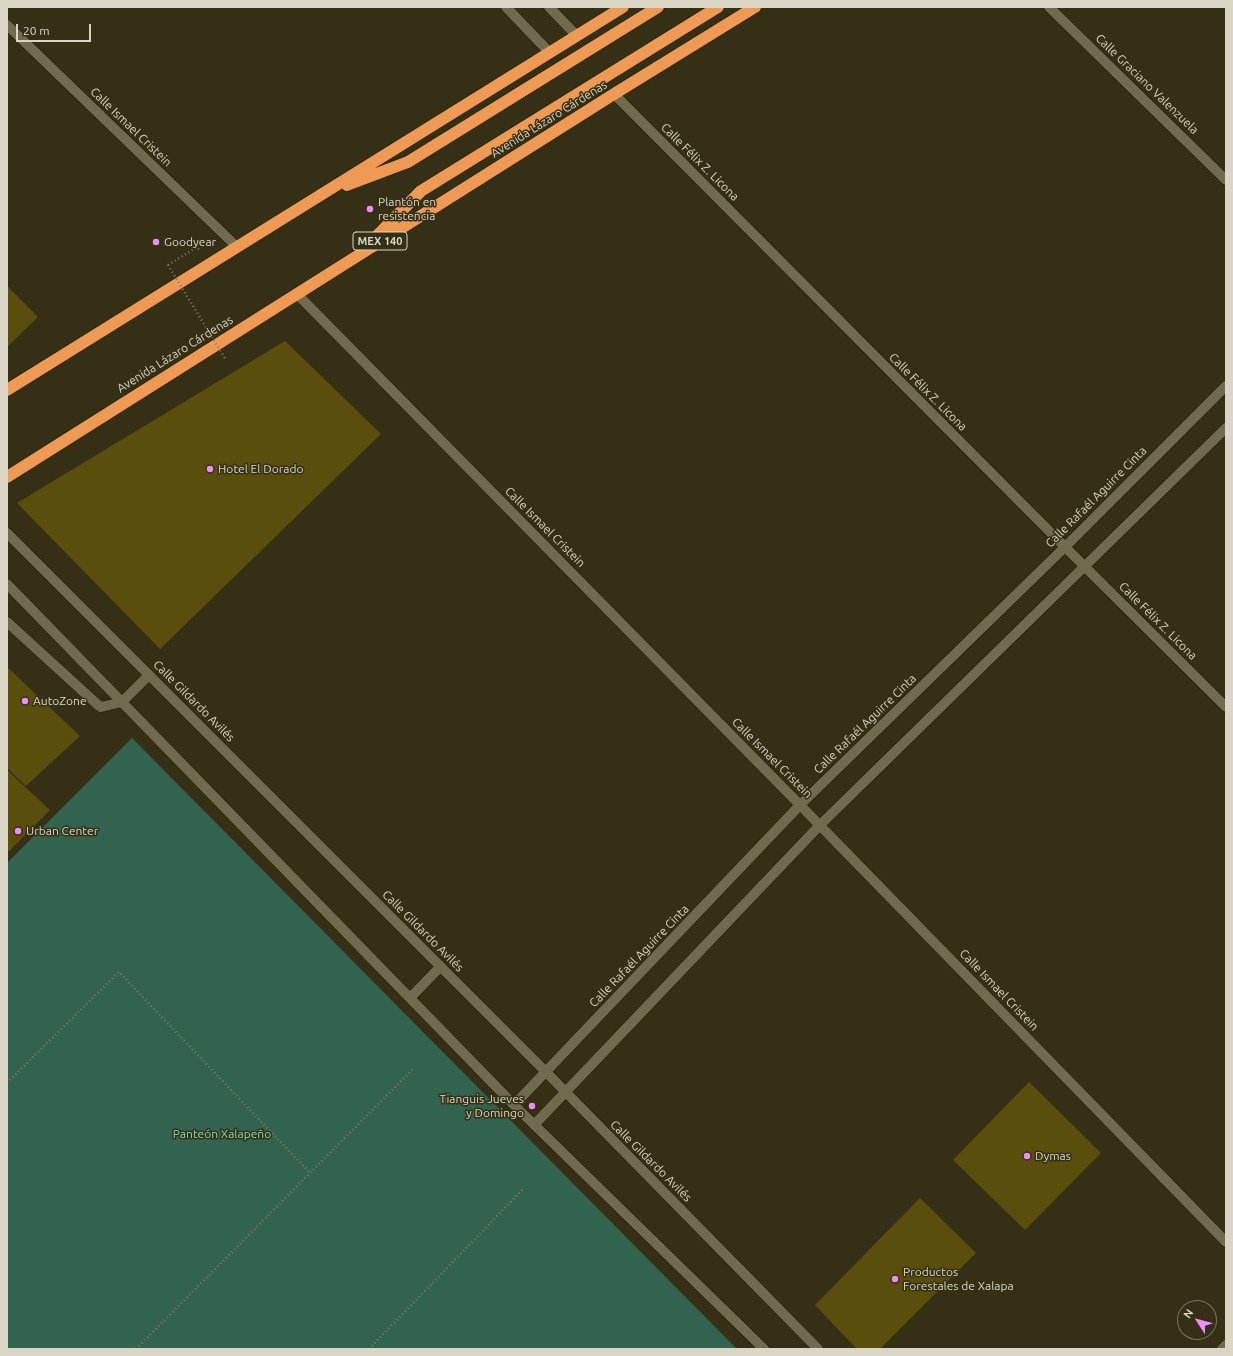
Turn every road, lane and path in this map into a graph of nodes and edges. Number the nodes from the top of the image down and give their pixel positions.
1 (506, 7) edge
2 (549, 7) edge
3 (623, 7) edge
4 (658, 7) edge
5 (718, 7) edge
6 (755, 7) edge
7 (1049, 7) edge
8 (7, 25) edge
9 (577, 36) junction
10 (550, 53) junction
11 (614, 94) junction
12 (1226, 180) edge
13 (323, 193) junction
14 (197, 247) dead end
15 (237, 247) junction
16 (358, 255) junction
17 (297, 294) junction
18 (226, 360) dead end
19 (1226, 386) edge
20 (7, 390) edge
21 (1226, 428) edge
22 (7, 477) edge
23 (7, 532) edge
24 (1065, 547) junction
25 (1084, 566) junction
26 (7, 584) edge
27 (7, 622) edge
28 (149, 675) junction
29 (122, 702) junction
30 (1226, 707) edge
31 (800, 805) junction
32 (820, 824) junction
33 (440, 967) junction
34 (410, 998) junction
35 (414, 1069) dead end
36 (546, 1072) junction
37 (7, 1083) edge
38 (565, 1092) junction
39 (514, 1105) junction
40 (534, 1124) junction
41 (310, 1174) junction
42 (524, 1188) dead end
43 (1226, 1242) edge
44 (1226, 1345) edge
45 (136, 1349) edge
46 (369, 1349) edge
47 (764, 1349) edge
48 (818, 1349) edge
49 (1222, 1349) edge

1 - 10 street
2 - 9 street
3 - 9 highway
4 - 13 highway
5 - 16 highway, Avenida Lázaro Cárdenas / MEX 140
6 - 11 highway, Avenida Lázaro Cárdenas / MEX 140
7 - 12 street, Calle Graciano Valenzuela
8 - 15 street, Calle Ismael Cristein
9 - 10 highway
10 - 13 highway
11 - 16 highway, Avenida Lázaro Cárdenas / MEX 140
11 - 24 street, Calle Félix Z. Licona
13 - 15 highway
14 - 18 path, bridge
15 - 20 highway
16 - 17 highway, Avenida Lázaro Cárdenas / MEX 140
17 - 22 highway, Avenida Lázaro Cárdenas / MEX 140
17 - 31 street, Calle Ismael Cristein
19 - 24 street, Calle Rafaél Aguirre Cinta
21 - 25 street
23 - 28 street, Calle Gildardo Avilés
24 - 25 street, Calle Félix Z. Licona
24 - 31 street, Calle Rafaél Aguirre Cinta
25 - 30 street, Calle Félix Z. Licona
25 - 32 street
26 - 29 street
27 - 29 street
28 - 29 street
28 - 33 street, Calle Gildardo Avilés
29 - 34 street
31 - 32 street, Calle Ismael Cristein
31 - 36 street, Calle Rafaél Aguirre Cinta
32 - 38 street
32 - 43 street, Calle Ismael Cristein
33 - 34 street
33 - 36 street, Calle Gildardo Avilés
34 - 39 street
35 - 41 path
36 - 38 street, Calle Gildardo Avilés
36 - 39 street, Calle Rafaél Aguirre Cinta
37 - 41 path
38 - 40 street
38 - 48 street, Calle Gildardo Avilés
39 - 40 street
40 - 47 street
41 - 45 path
42 - 46 path
44 - 49 street

